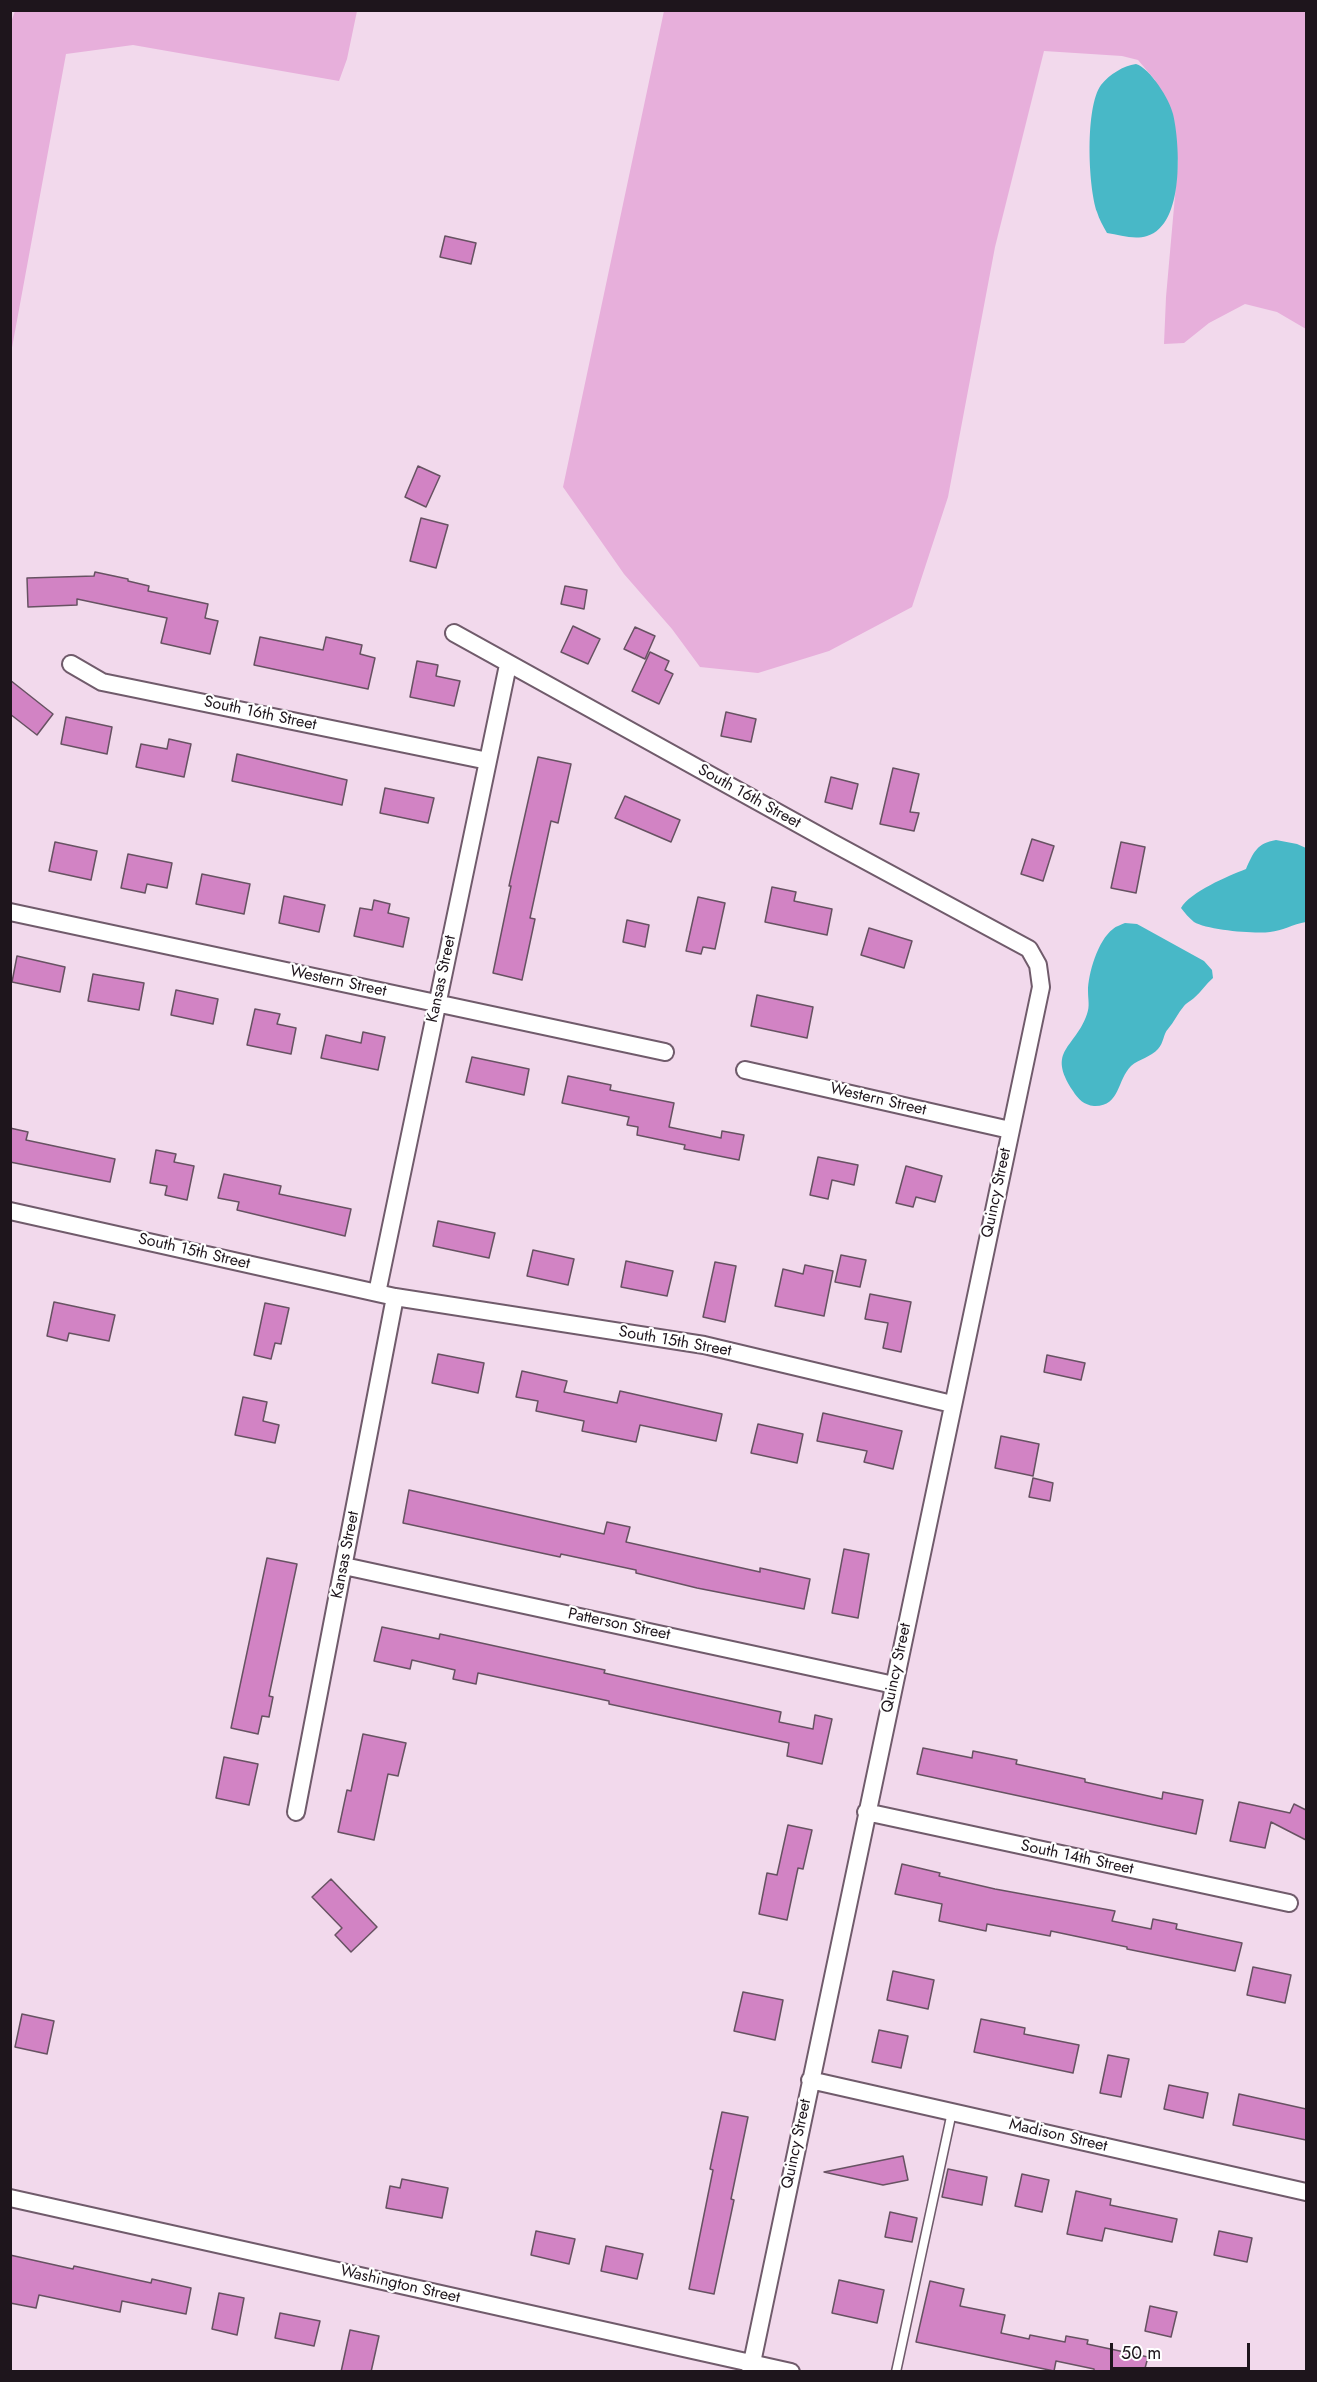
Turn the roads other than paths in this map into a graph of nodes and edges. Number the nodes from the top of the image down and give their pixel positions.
1 (454, 633) dead end
2 (71, 664) dead end
3 (508, 665) junction
4 (488, 761) junction
5 (10, 912) edge
6 (1038, 965) joint
7 (437, 1002) junction
8 (664, 1052) dead end
9 (746, 1070) dead end
10 (1010, 1130) junction
11 (10, 1211) edge
12 (376, 1293) junction
13 (395, 1297) junction
14 (952, 1404) junction
15 (344, 1566) junction
16 (894, 1685) junction
17 (296, 1812) dead end
18 (866, 1812) junction
19 (1288, 1903) dead end
20 (810, 2080) junction
21 (952, 2112) junction
22 (1306, 2192) edge
23 (10, 2198) edge
24 (751, 2367) edge
25 (790, 2372) edge
26 (896, 2372) edge

1 - 3 street, South 16th Street
2 - 4 street, South 16th Street
3 - 4 street, Kansas Street
3 - 6 street, South 16th Street
4 - 7 street, Kansas Street
5 - 7 street, Western Street
6 - 10 street, Quincy Street
7 - 8 street, Western Street
7 - 12 street, Kansas Street
9 - 10 street, Western Street
10 - 14 street, Quincy Street
11 - 12 street, South 15th Street
12 - 13 street, South 15th Street
13 - 14 street, South 15th Street
13 - 15 street, Kansas Street
14 - 16 street, Quincy Street
15 - 16 street, Patterson Street
15 - 17 street, Kansas Street
16 - 18 street, Quincy Street
18 - 19 street, South 14th Street
18 - 20 street, Quincy Street
20 - 21 street, Madison Street
20 - 24 street, Quincy Street
21 - 22 street, Madison Street
21 - 26 lane
23 - 24 street, Washington Street
24 - 25 street, Washington Street

